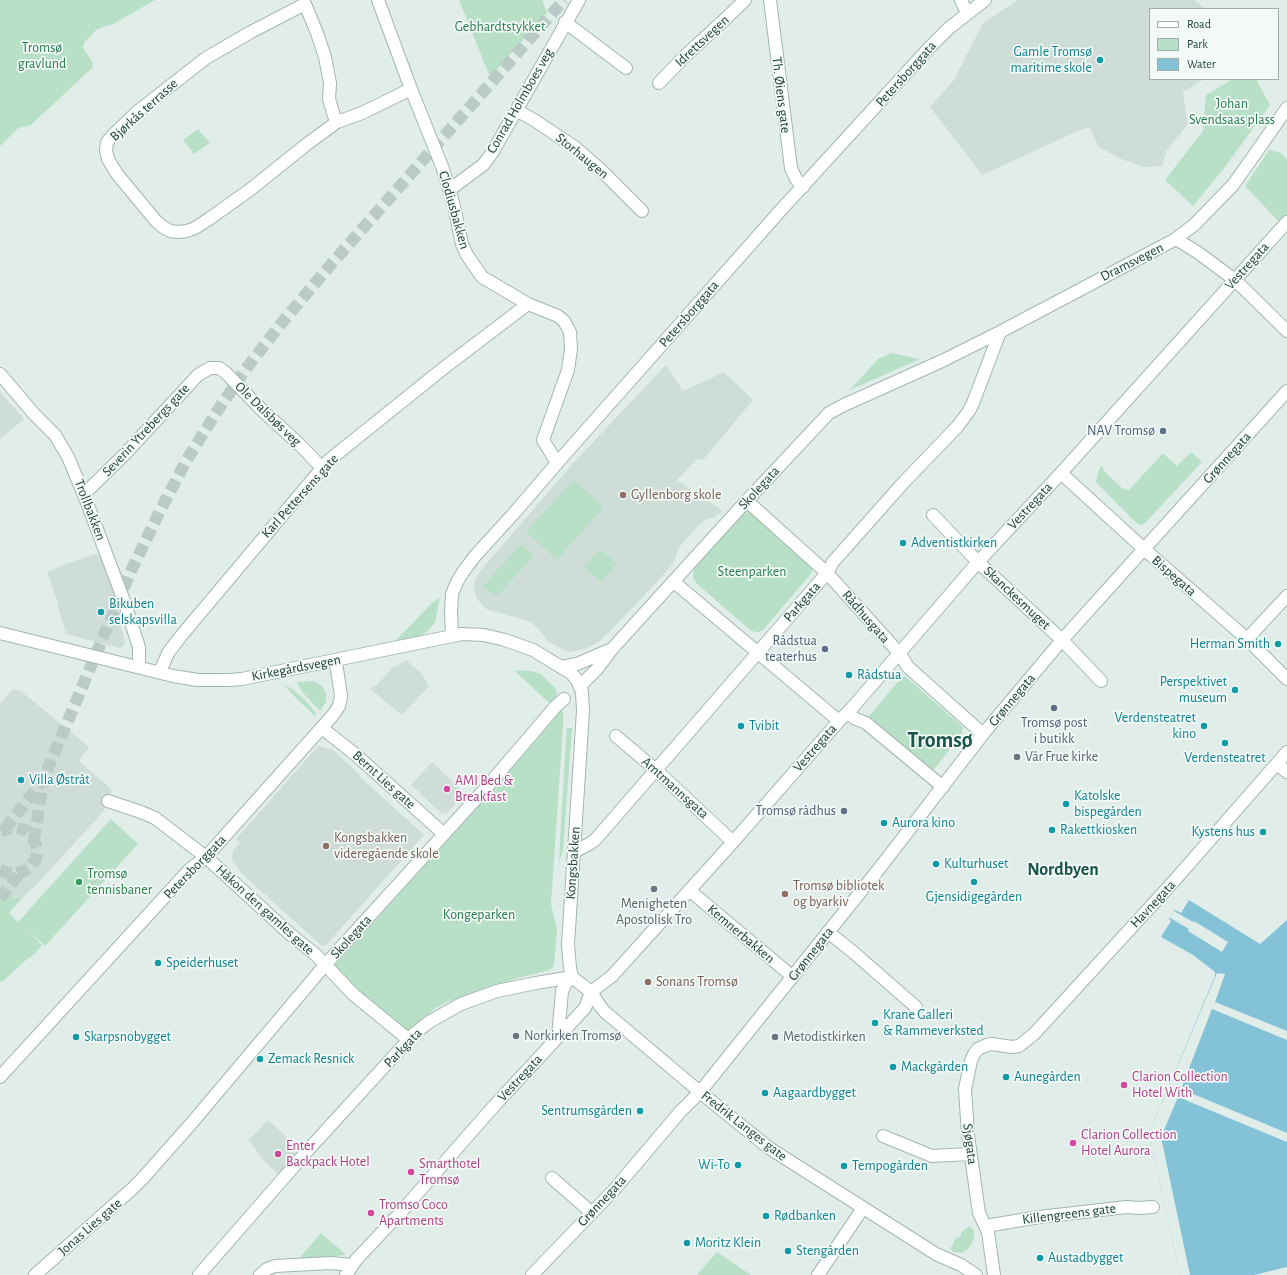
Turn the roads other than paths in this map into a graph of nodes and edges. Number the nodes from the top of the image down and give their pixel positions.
1 (378, 0) edge
2 (579, 0) edge
3 (745, 0) edge
4 (770, 0) edge
5 (961, 0) edge
6 (985, 0) edge
7 (966, 13) junction
8 (566, 22) junction
9 (626, 68) dead end
10 (659, 83) dead end
11 (411, 89) junction
12 (516, 110) junction
13 (1285, 116) edge
14 (337, 122) junction
15 (802, 187) junction
16 (450, 190) junction
17 (642, 211) dead end
18 (1287, 222) edge
19 (1182, 242) junction
20 (1235, 280) junction
21 (528, 304) junction
22 (1287, 331) edge
23 (1000, 332) junction
24 (934, 365) joint
25 (210, 368) joint
26 (0, 374) edge
27 (1287, 391) edge
28 (558, 462) junction
29 (322, 468) junction
30 (1061, 473) junction
31 (84, 494) junction
32 (747, 501) junction
33 (933, 515) dead end
34 (1144, 549) junction
35 (978, 562) junction
36 (827, 573) junction
37 (674, 582) junction
38 (1287, 596) edge
39 (0, 632) edge
40 (452, 636) junction
41 (1247, 639) junction
42 (1062, 640) junction
43 (612, 649) junction
44 (758, 653) junction
45 (900, 654) junction
46 (335, 661) junction
47 (561, 667) junction
48 (139, 668) junction
49 (160, 672) junction
50 (1287, 678) edge
51 (1101, 681) dead end
52 (580, 686) junction
53 (564, 699) dead end
54 (843, 717) junction
55 (322, 728) junction
56 (983, 734) junction
57 (616, 736) dead end
58 (1287, 752) edge
59 (1277, 764) junction
60 (656, 770) junction
61 (1287, 772) edge
62 (943, 787) junction
63 (108, 801) dead end
64 (444, 834) junction
65 (733, 842) junction
66 (574, 852) junction
67 (206, 857) junction
68 (689, 890) junction
69 (828, 932) junction
70 (326, 965) junction
71 (572, 977) junction
72 (793, 977) junction
73 (591, 992) junction
74 (916, 1007) dead end
75 (558, 1037) junction
76 (409, 1040) junction
77 (1012, 1048) joint
78 (0, 1077) edge
79 (700, 1092) junction
80 (883, 1136) dead end
81 (970, 1154) junction
82 (143, 1178) joint
83 (552, 1178) dead end
84 (1153, 1206) dead end
85 (863, 1208) junction
86 (592, 1213) junction
87 (986, 1226) junction
88 (349, 1270) edge
89 (35, 1275) edge
90 (199, 1275) edge
91 (260, 1275) edge
92 (532, 1275) edge
93 (818, 1275) edge
94 (976, 1275) edge
95 (994, 1275) edge

1 - 11 street, Clodiusbakken
2 - 8 street, Conrad Holmboes veg
3 - 10 street, Idrettsvegen
4 - 15 street, Th. Øiens gate
5 - 7 street
6 - 7 street, Petersborggata
7 - 15 street, Petersborggata
8 - 9 street
8 - 12 street, Conrad Holmboes veg
11 - 14 street, Bjørkås terrasse
11 - 16 street, Clodiusbakken
12 - 16 street, Conrad Holmboes veg
12 - 17 street, Storhaugen
13 - 19 street, Dramsvegen
14 - 14 street, Bjørkås terrasse
15 - 28 street, Petersborggata
16 - 21 street, Clodiusbakken
18 - 20 street, Vestregata
19 - 20 street
19 - 23 street, Dramsvegen
20 - 22 street
20 - 30 street, Vestregata
21 - 28 street, Clodiusbakken
21 - 29 street, Karl Pettersens gate
23 - 24 street, Dramsvegen
23 - 36 street, Parkgata
24 - 32 street, Skolegata
25 - 29 street, Ole Dalsbøs veg
25 - 31 street, Severin Ytrebergs gate
26 - 31 street, Trollbakken
27 - 34 street, Grønnegata
28 - 40 street, Petersborggata
29 - 49 street, Karl Pettersens gate
30 - 34 street, Bispegata
30 - 35 street, Vestregata
31 - 48 street, Trollbakken
32 - 36 street, Rådhusgata
32 - 37 street, Skolegata
33 - 35 street, Skanckesmuget
34 - 41 street, Bispegata
34 - 42 street, Grønnegata
35 - 42 street, Skanckesmuget
35 - 45 street, Vestregata
36 - 44 street, Parkgata
36 - 45 street, Rådhusgata
37 - 43 street, Skolegata
37 - 44 street
38 - 41 street
39 - 48 street, Kirkegårdsvegen
40 - 46 street, Kirkegårdsvegen
40 - 47 street, Kirkegårdsvegen
41 - 50 street, Bispegata
42 - 51 street, Skanckesmuget
42 - 56 street, Grønnegata
43 - 47 street, Skolegata
43 - 52 street, Skolegata
44 - 54 street
44 - 60 street, Parkgata
45 - 54 street, Vestregata
45 - 56 street, Rådhusgata
46 - 49 street, Kirkegårdsvegen
46 - 55 street, Petersborggata
47 - 52 street, Kirkegårdsvegen
48 - 49 street, Kirkegårdsvegen
52 - 66 street, Kongsbakken
53 - 64 street, Skolegata
54 - 62 street
54 - 65 street, Vestregata
55 - 64 street, Bernt Lies gate
55 - 67 street, Petersborggata
56 - 62 street, Grønnegata
57 - 60 street, Amtmannsgata
58 - 59 street, Havnegata
59 - 61 street
59 - 77 street, Havnegata
60 - 65 street, Amtmannsgata
60 - 66 street, Parkgata
62 - 69 street, Grønnegata
63 - 67 street, Håkon den gamles gate
64 - 70 street, Skolegata
65 - 68 street, Vestregata
66 - 71 street, Kongsbakken
67 - 70 street, Håkon den gamles gate
67 - 78 street, Petersborggata
68 - 72 street, Kemnerbakken
68 - 73 street, Vestregata
69 - 72 street, Grønnegata
69 - 74 street
70 - 76 street, Håkon den gamles gate
70 - 82 street, Skolegata
71 - 73 street, Fredrik Langes gate
71 - 75 street
71 - 76 street, Parkgata
72 - 79 street, Grønnegata
73 - 75 street, Vestregata
73 - 79 street, Fredrik Langes gate
75 - 88 street, Vestregata
76 - 90 street, Parkgata
77 - 81 street, Sjøgata
79 - 85 street, Fredrik Langes gate
79 - 86 street, Grønnegata
80 - 81 street
81 - 87 street, Sjøgata
82 - 89 street, Jonas Lies gate
83 - 86 street
84 - 87 street, Killengreens gate
85 - 93 street
85 - 94 street, Fredrik Langes gate
86 - 92 street, Grønnegata
87 - 95 street, Sjøgata
88 - 91 street

